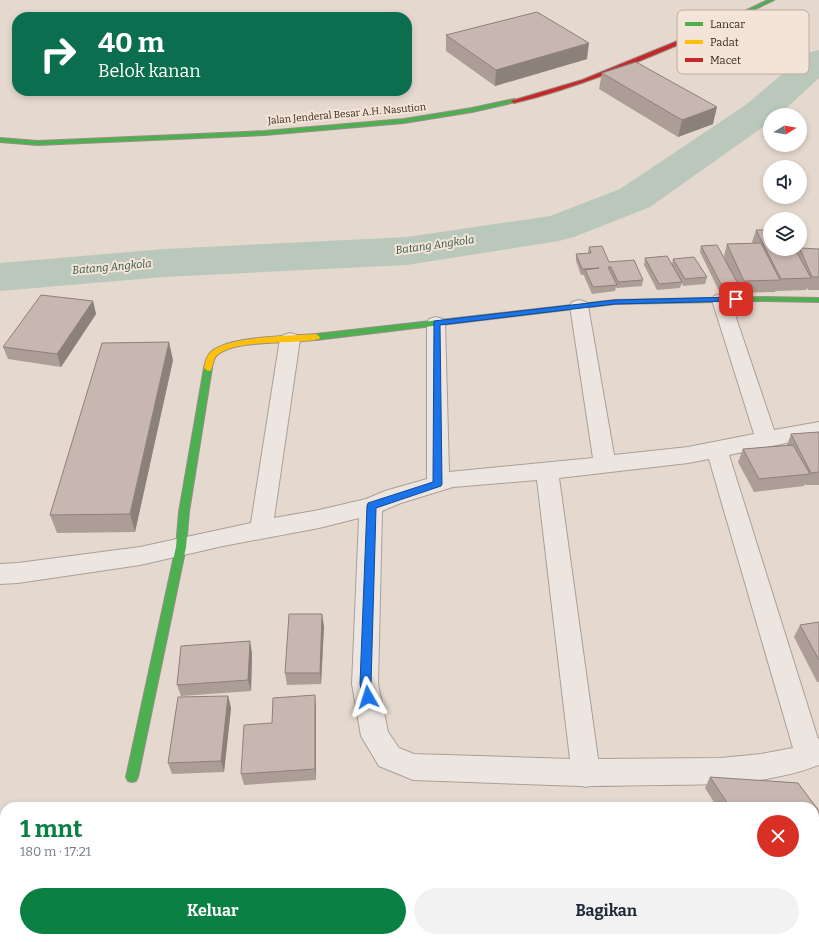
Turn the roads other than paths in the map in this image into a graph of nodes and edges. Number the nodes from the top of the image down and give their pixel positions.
1 (772, 0) edge
2 (751, 10) edge
3 (677, 43) edge
4 (0, 140) edge
5 (721, 300) junction
6 (819, 300) edge
7 (579, 306) junction
8 (436, 323) junction
9 (290, 339) junction
10 (819, 429) edge
11 (766, 440) junction
12 (717, 450) junction
13 (605, 464) junction
14 (546, 471) junction
15 (438, 484) junction
16 (371, 506) junction
17 (261, 530) junction
18 (181, 547) junction
19 (0, 574) edge
20 (814, 753) edge
21 (586, 774) junction
22 (132, 777) dead end

1 - 2 main road, Jalan Jenderal Besar A.H. Nasution
3 - 4 main road, Jalan Jenderal Besar A.H. Nasution
5 - 6 main road
5 - 7 main road
5 - 11 street
7 - 8 main road
7 - 13 street
8 - 9 main road
8 - 15 street
9 - 17 street
9 - 18 main road
10 - 11 street
11 - 12 street
12 - 13 street
12 - 20 street
13 - 14 street
14 - 15 street
14 - 21 street
15 - 16 street
16 - 17 street
16 - 21 street
17 - 18 street
18 - 19 street
18 - 22 main road
20 - 21 street

